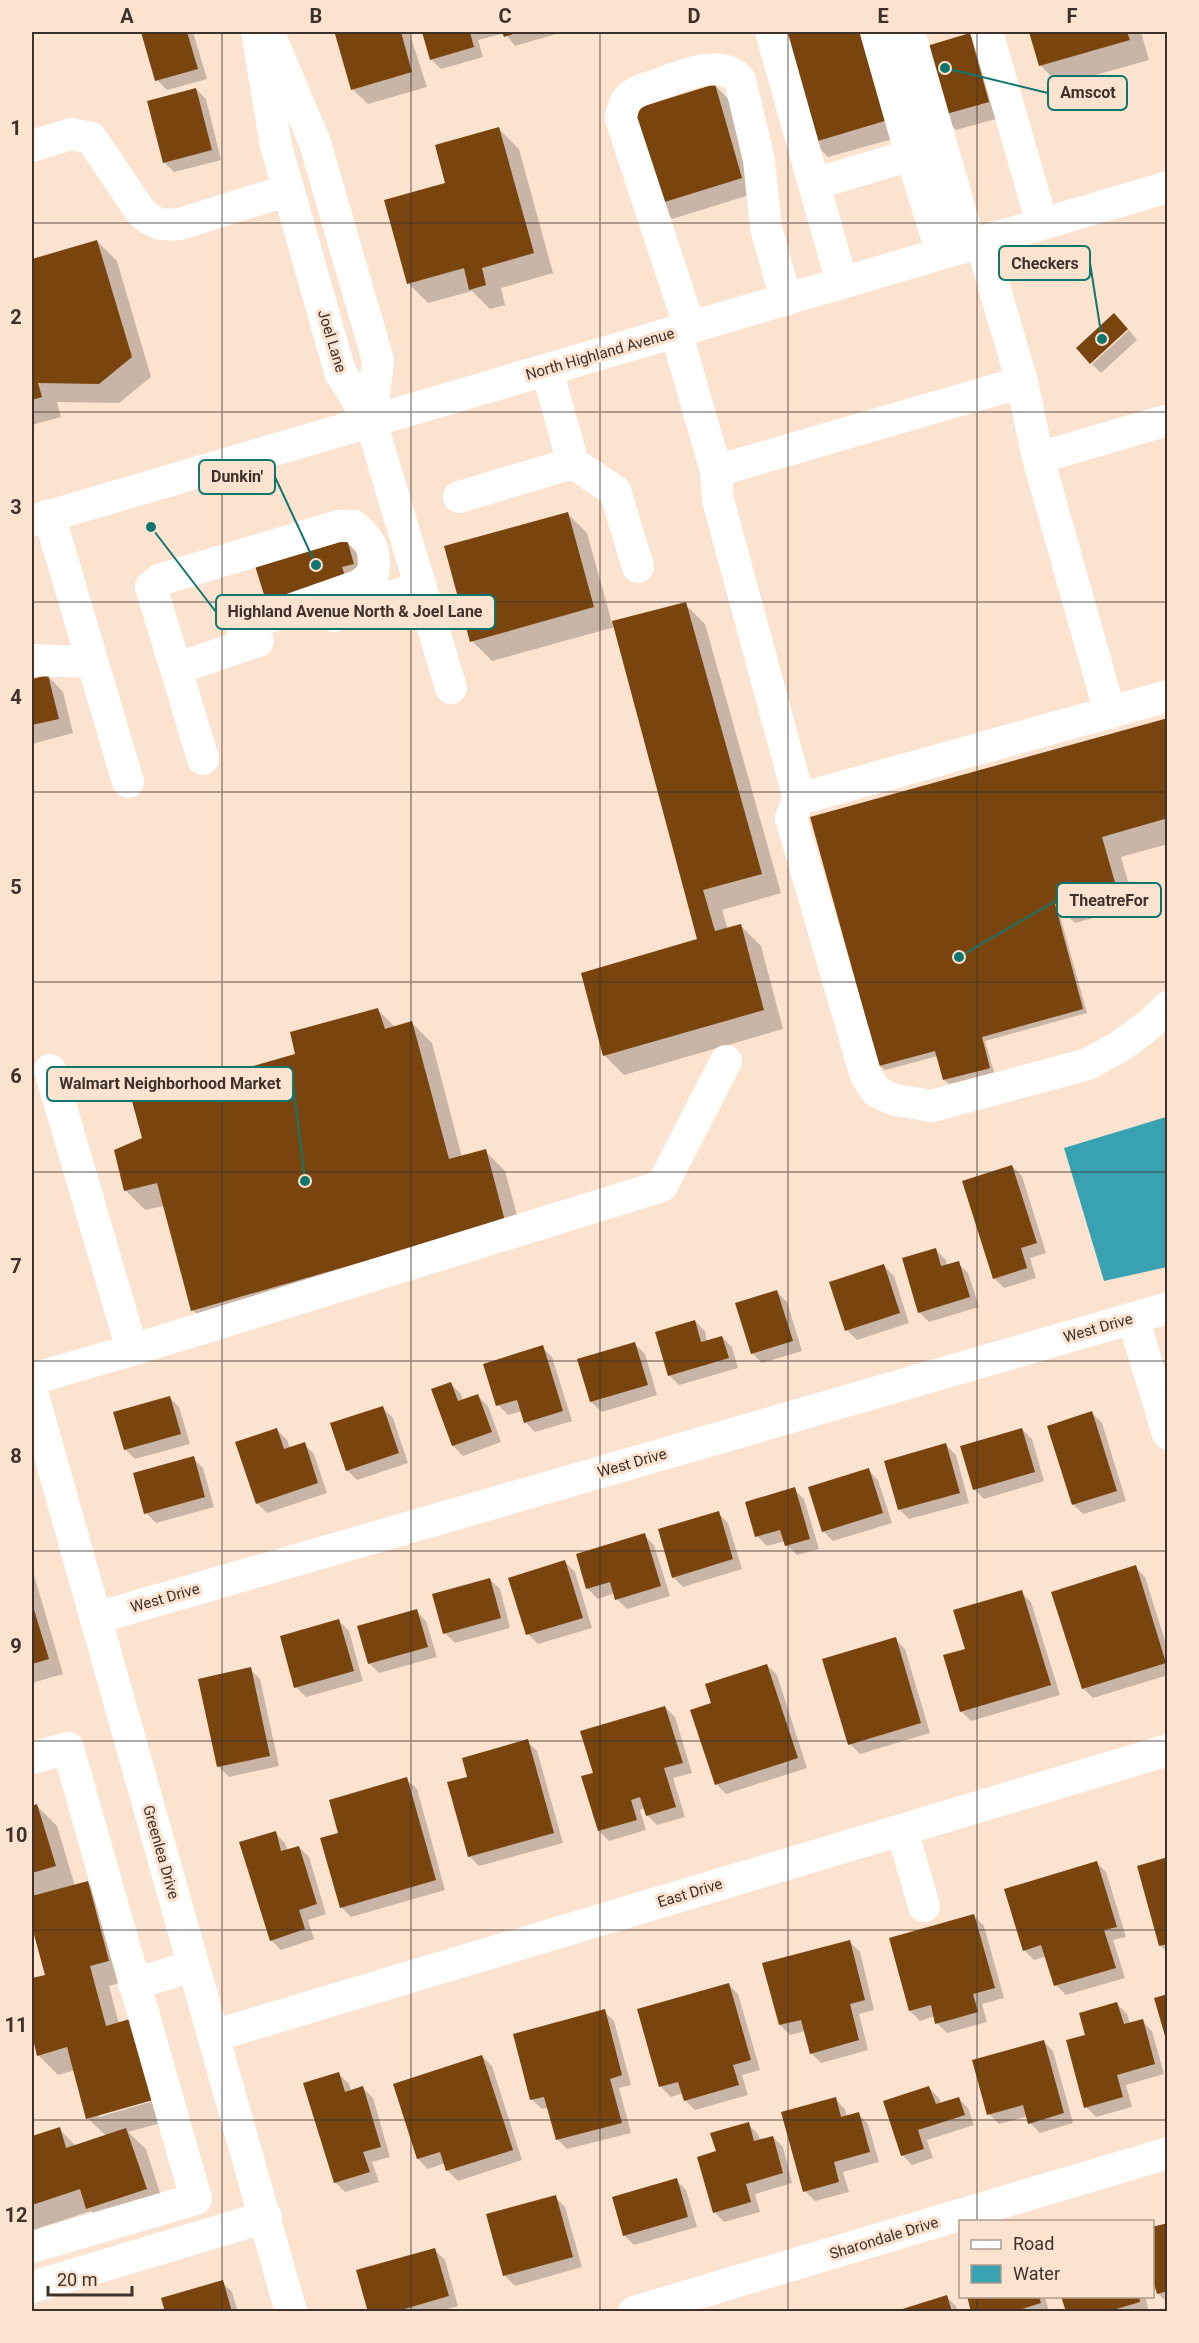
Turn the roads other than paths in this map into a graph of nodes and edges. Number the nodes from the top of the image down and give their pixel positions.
1 (257, 32) edge
2 (268, 32) edge
3 (771, 32) edge
4 (876, 32) edge
5 (909, 32) edge
6 (987, 32) edge
7 (32, 146) edge
8 (911, 155) junction
9 (814, 184) junction
10 (1167, 187) edge
11 (288, 190) junction
12 (1042, 224) junction
13 (964, 247) junction
14 (842, 283) junction
15 (786, 300) junction
16 (683, 330) junction
17 (546, 370) junction
18 (1022, 382) junction
19 (1167, 420) edge
20 (371, 422) junction
21 (1038, 458) junction
22 (573, 463) junction
23 (716, 471) junction
24 (459, 497) dead end
25 (40, 518) edge
26 (638, 567) dead end
27 (421, 587) junction
28 (240, 647) junction
29 (32, 660) edge
30 (92, 662) junction
31 (176, 669) junction
32 (451, 688) dead end
33 (1167, 696) edge
34 (1110, 713) junction
35 (203, 759) dead end
36 (128, 782) dead end
37 (800, 799) junction
38 (1167, 1007) edge
39 (726, 1061) dead end
40 (50, 1070) dead end
41 (1167, 1308) edge
42 (1133, 1318) junction
43 (132, 1350) junction
44 (32, 1379) edge
45 (34, 1408) edge
46 (1167, 1434) edge
47 (40, 1455) edge
48 (96, 1618) junction
49 (1167, 1750) edge
50 (32, 1758) edge
51 (902, 1830) junction
52 (924, 1906) dead end
53 (193, 1966) junction
54 (134, 1984) junction
55 (213, 2036) junction
56 (1167, 2153) edge
57 (266, 2217) junction
58 (32, 2247) edge
59 (32, 2287) edge
60 (291, 2312) edge
61 (634, 2312) edge

1 - 11 street, Joel Lane
2 - 20 street
3 - 9 street
4 - 8 street
5 - 13 street
6 - 12 street
7 - 11 street
8 - 9 street
8 - 13 street
9 - 14 street
10 - 12 street, North Highland Avenue
11 - 20 street, Joel Lane
12 - 13 street, North Highland Avenue
13 - 14 street, North Highland Avenue
13 - 18 street
14 - 15 street, North Highland Avenue
15 - 16 street, North Highland Avenue
15 - 16 street
16 - 17 street, North Highland Avenue
16 - 23 street
17 - 20 street, North Highland Avenue
17 - 22 street
18 - 21 street
18 - 23 street
19 - 21 street
20 - 25 street, North Highland Avenue
20 - 27 street
21 - 34 street
22 - 24 street
22 - 26 street
23 - 37 street
25 - 30 street
27 - 28 street
27 - 32 street
28 - 31 street
28 - 31 street
29 - 30 street
30 - 36 street
31 - 35 street
33 - 34 street
34 - 37 street
37 - 38 street
39 - 43 street
40 - 43 street
41 - 42 street, West Drive
42 - 46 street
42 - 48 street, West Drive
43 - 44 street
45 - 47 street, Greenlea Drive
47 - 48 street, Greenlea Drive
48 - 53 street, Greenlea Drive
49 - 51 street, East Drive
50 - 54 street
51 - 52 street
51 - 55 street, East Drive
53 - 54 street
53 - 55 street, Greenlea Drive
54 - 58 street
55 - 57 street, Greenlea Drive
56 - 61 street, Sharondale Drive
57 - 59 street
57 - 60 street, Greenlea Drive

